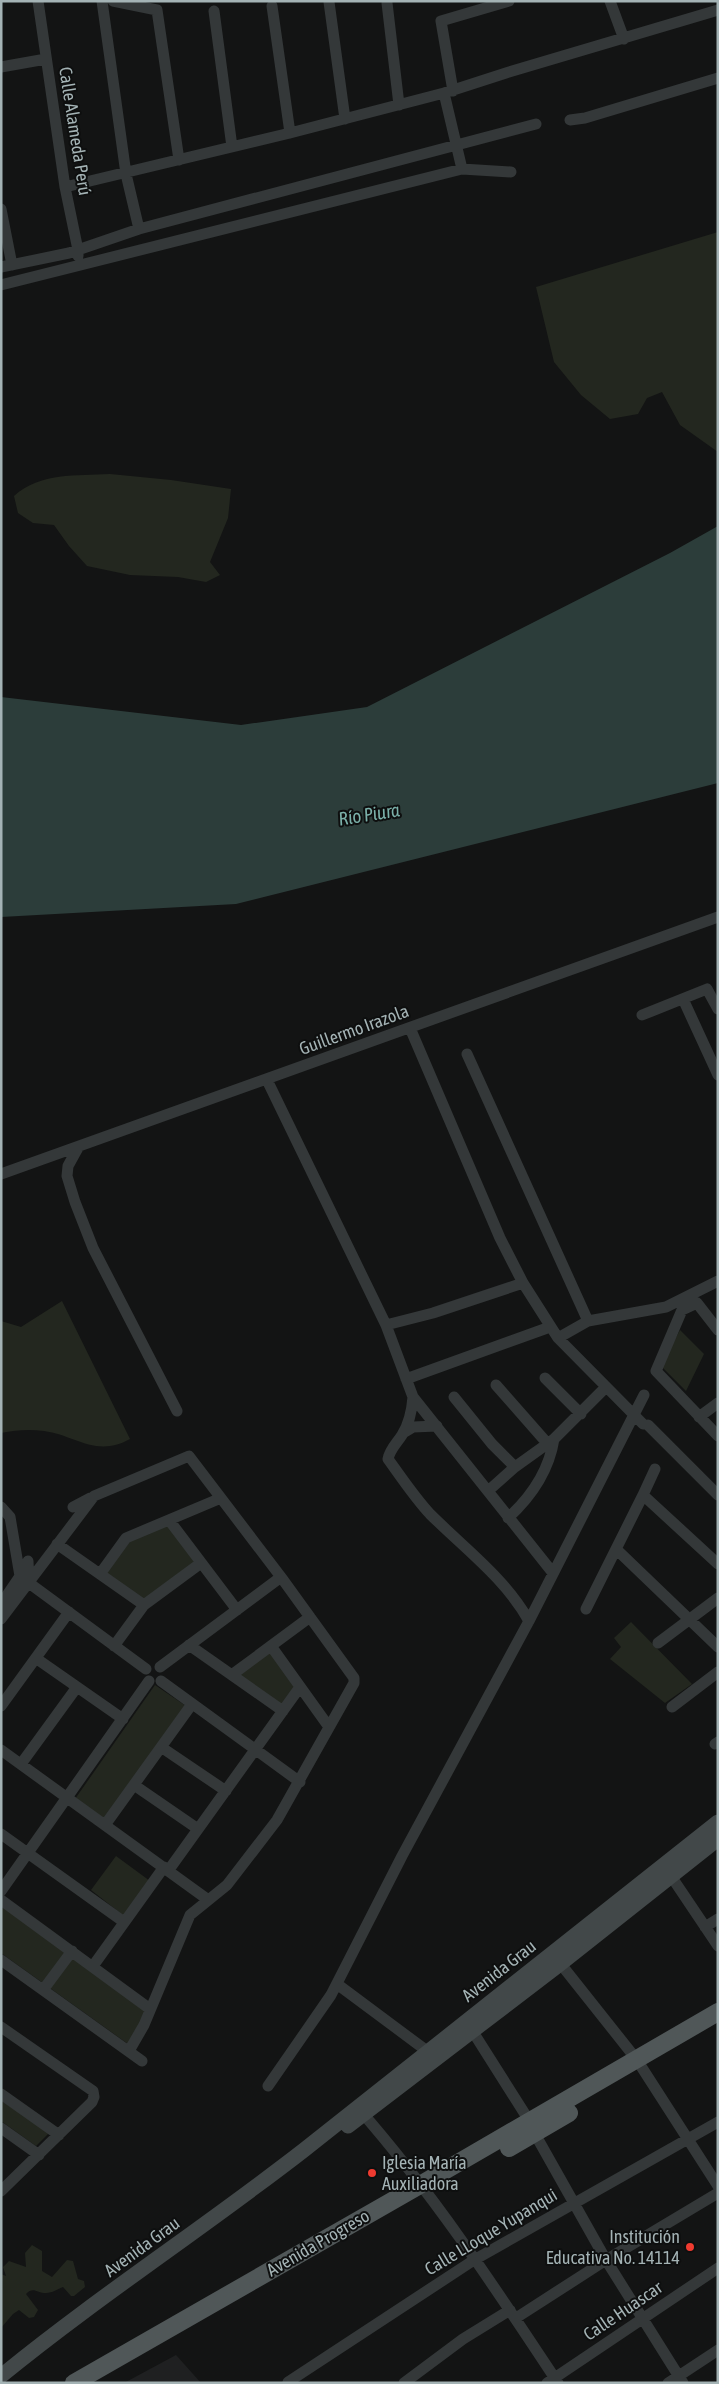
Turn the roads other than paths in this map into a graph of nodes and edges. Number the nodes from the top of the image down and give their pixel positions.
1 (38, 1) edge
2 (102, 1) edge
3 (113, 1) edge
4 (509, 1) edge
5 (610, 1) edge
6 (329, 2) edge
7 (387, 3) dead end
8 (272, 6) dead end
9 (718, 10) edge
10 (214, 11) dead end
11 (624, 39) junction
12 (46, 59) junction
13 (1, 67) edge
14 (718, 78) edge
15 (449, 92) junction
16 (399, 105) junction
17 (345, 119) junction
18 (570, 120) dead end
19 (536, 124) dead end
20 (290, 133) junction
21 (457, 145) junction
22 (232, 147) junction
23 (178, 160) junction
24 (462, 169) junction
25 (511, 172) dead end
26 (126, 174) junction
27 (65, 187) junction
28 (1, 209) edge
29 (140, 229) junction
30 (78, 250) junction
31 (7, 266) edge
32 (77, 266) junction
33 (1, 285) edge
34 (718, 917) edge
35 (683, 999) junction
36 (718, 1009) edge
37 (642, 1015) dead end
38 (410, 1028) junction
39 (467, 1054) dead end
40 (718, 1076) edge
41 (267, 1080) junction
42 (79, 1146) junction
43 (1, 1174) edge
44 (718, 1281) edge
45 (523, 1284) junction
46 (588, 1321) junction
47 (386, 1325) junction
48 (550, 1327) junction
49 (718, 1330) edge
50 (558, 1338) junction
51 (545, 1378) dead end
52 (406, 1379) junction
53 (496, 1385) dead end
54 (606, 1387) junction
55 (644, 1395) dead end
56 (413, 1397) junction
57 (454, 1397) dead end
58 (718, 1403) edge
59 (177, 1411) dead end
60 (581, 1414) junction
61 (634, 1416) junction
62 (699, 1417) junction
63 (437, 1426) junction
64 (403, 1433) junction
65 (718, 1436) edge
66 (550, 1441) junction
67 (515, 1467) junction
68 (655, 1469) dead end
69 (488, 1491) junction
70 (643, 1495) junction
71 (718, 1495) edge
72 (94, 1496) junction
73 (221, 1498) junction
74 (1, 1507) edge
75 (73, 1507) dead end
76 (6, 1518) edge
77 (508, 1518) junction
78 (170, 1520) junction
79 (57, 1544) junction
80 (616, 1549) junction
81 (28, 1561) dead end
82 (201, 1563) junction
83 (718, 1564) edge
84 (553, 1573) junction
85 (100, 1574) junction
86 (281, 1577) junction
87 (29, 1583) junction
88 (718, 1598) edge
89 (1, 1604) edge
90 (144, 1605) junction
91 (586, 1608) dead end
92 (237, 1610) junction
93 (69, 1612) junction
94 (310, 1617) junction
95 (690, 1618) junction
96 (1, 1620) edge
97 (529, 1621) junction
98 (658, 1643) dead end
99 (189, 1645) junction
100 (114, 1646) junction
101 (270, 1646) junction
102 (718, 1646) edge
103 (37, 1659) junction
104 (160, 1667) junction
105 (146, 1669) junction
106 (718, 1672) edge
107 (232, 1674) junction
108 (149, 1681) junction
109 (161, 1681) junction
110 (77, 1687) junction
111 (300, 1687) junction
112 (192, 1704) junction
113 (1, 1706) edge
114 (672, 1707) dead end
115 (283, 1711) junction
116 (123, 1719) junction
117 (329, 1728) junction
118 (161, 1747) junction
119 (255, 1749) junction
120 (1, 1750) edge
121 (21, 1764) junction
122 (300, 1782) junction
123 (134, 1785) junction
124 (226, 1791) junction
125 (68, 1798) junction
126 (718, 1822) edge
127 (105, 1825) junction
128 (198, 1829) junction
129 (1, 1834) edge
130 (718, 1839) edge
131 (28, 1853) junction
132 (166, 1869) junction
133 (671, 1876) junction
134 (1, 1891) edge
135 (207, 1899) junction
136 (1, 1900) edge
137 (718, 1919) edge
138 (124, 1922) junction
139 (705, 1927) junction
140 (718, 1946) edge
141 (72, 1951) junction
142 (556, 1958) junction
143 (1, 1960) edge
144 (93, 1966) junction
145 (337, 1984) junction
146 (43, 1990) junction
147 (150, 2009) junction
148 (718, 2012) edge
149 (470, 2026) junction
150 (718, 2026) edge
151 (1, 2027) edge
152 (129, 2052) junction
153 (427, 2052) junction
154 (142, 2061) dead end
155 (639, 2065) junction
156 (268, 2086) dead end
157 (1, 2094) edge
158 (360, 2111) junction
159 (718, 2122) edge
160 (1, 2128) edge
161 (532, 2128) junction
162 (59, 2135) junction
163 (686, 2140) junction
164 (38, 2155) junction
165 (718, 2186) edge
166 (423, 2189) junction
167 (1, 2191) edge
168 (718, 2193) edge
169 (573, 2203) junction
170 (474, 2260) junction
171 (606, 2260) junction
172 (718, 2268) edge
173 (513, 2314) junction
174 (643, 2318) junction
175 (718, 2350) edge
176 (1, 2376) edge
177 (681, 2379) edge
178 (553, 2381) edge
179 (288, 2382) edge
180 (74, 2383) edge
181 (96, 2383) edge
182 (404, 2383) edge
183 (668, 2383) edge

1 - 12 street, Calle Alameda Perú
2 - 26 street
3 - 23 street
4 - 15 street
5 - 11 street
6 - 17 street
7 - 16 street
8 - 20 street
9 - 11 street
10 - 22 street
11 - 15 street
12 - 13 street
12 - 27 street, Calle Alameda Perú
14 - 18 street
15 - 16 street
15 - 21 street
16 - 17 street
17 - 20 street
19 - 21 street
20 - 22 street
21 - 24 street
21 - 29 street
22 - 23 street
23 - 26 street
24 - 25 street
24 - 32 street
26 - 27 street
26 - 29 street
27 - 30 street, Calle Alameda Perú
28 - 31 street
29 - 30 street
30 - 31 street
30 - 32 street, Calle Alameda Perú
32 - 33 street
34 - 38 street, Guillermo Irazola
35 - 36 street
35 - 37 street
35 - 40 street
38 - 41 street, Guillermo Irazola
38 - 45 street
39 - 46 street
41 - 42 street, Guillermo Irazola
41 - 47 street
42 - 43 street, Guillermo Irazola
42 - 59 street
44 - 46 street
45 - 47 street
45 - 48 street
46 - 50 street
47 - 52 street
48 - 50 street
48 - 52 street
49 - 62 street
50 - 54 street
51 - 60 street
52 - 56 street
53 - 66 street
54 - 60 street
54 - 61 street
55 - 61 street
56 - 63 street
56 - 64 street
57 - 67 street
58 - 62 street
60 - 66 street
61 - 71 street
61 - 84 street
62 - 65 street
63 - 64 street
63 - 69 street
64 - 97 street
66 - 67 street
66 - 77 street
67 - 69 street
68 - 70 street
69 - 77 street
70 - 80 street
70 - 83 street
72 - 73 street
72 - 75 street
72 - 79 street
73 - 78 street
73 - 86 street
74 - 76 street
76 - 89 street
77 - 84 street
78 - 82 street
78 - 85 street
79 - 85 street
79 - 87 street
80 - 91 street
80 - 95 street
81 - 87 street
82 - 90 street
82 - 92 street
84 - 97 street
85 - 90 street
86 - 92 street
86 - 94 street
87 - 93 street
87 - 96 street
88 - 95 street
90 - 100 street
92 - 99 street
93 - 100 street
93 - 103 street
94 - 101 street
94 - 117 street
95 - 98 street
95 - 102 street
97 - 145 street
99 - 104 street
99 - 107 street
100 - 105 street
101 - 107 street
101 - 111 street
103 - 110 street
103 - 113 street
104 - 105 street
104 - 109 street
105 - 108 street
106 - 114 street
107 - 115 street
108 - 109 street
108 - 116 street
109 - 112 street
110 - 116 street
110 - 121 street
111 - 115 street
111 - 117 street
112 - 118 street
112 - 119 street
115 - 119 street
116 - 125 street
117 - 122 street
118 - 123 street
118 - 124 street
119 - 122 street
119 - 124 street
120 - 121 street
121 - 125 street
122 - 135 street
123 - 127 street
123 - 128 street
124 - 128 street
125 - 127 street
125 - 131 street
126 - 142 street, Avenida Grau
127 - 132 street
128 - 132 street
129 - 131 street
130 - 133 street, Avenida Grau
131 - 134 street
131 - 138 street
132 - 135 street
132 - 138 street
133 - 139 street
133 - 142 street, Avenida Grau
135 - 147 street
136 - 141 street
137 - 139 street
138 - 144 street
139 - 140 street
141 - 144 street
141 - 146 street
142 - 149 street, Avenida Grau
142 - 155 street
143 - 146 street
144 - 147 street
145 - 153 street
145 - 156 street
146 - 152 street
147 - 152 street
148 - 155 main road, Avenida Progreso
149 - 153 street, Avenida Grau
149 - 158 street, Avenida Grau
149 - 161 street
150 - 155 main road, Avenida Progreso
151 - 162 street
152 - 154 street
153 - 158 street, Avenida Grau
155 - 161 main road, Avenida Progreso
155 - 163 street
157 - 162 street
158 - 166 street
158 - 176 street, Avenida Grau
159 - 163 street, Calle LLoque Yupanqui
160 - 164 street
161 - 166 main road, Avenida Progreso
161 - 169 street
162 - 164 street
163 - 165 street
163 - 169 street, Calle LLoque Yupanqui
164 - 167 street
166 - 170 street
166 - 180 main road, Avenida Progreso
166 - 181 main road, Avenida Progreso
168 - 171 street
169 - 170 street, Calle LLoque Yupanqui
169 - 171 street
170 - 173 street
170 - 179 street, Calle LLoque Yupanqui
171 - 173 street
171 - 174 street
172 - 174 street, Calle Huascar
173 - 178 street
173 - 182 street
174 - 177 street
174 - 178 street, Calle Huascar
175 - 177 street
177 - 183 street

